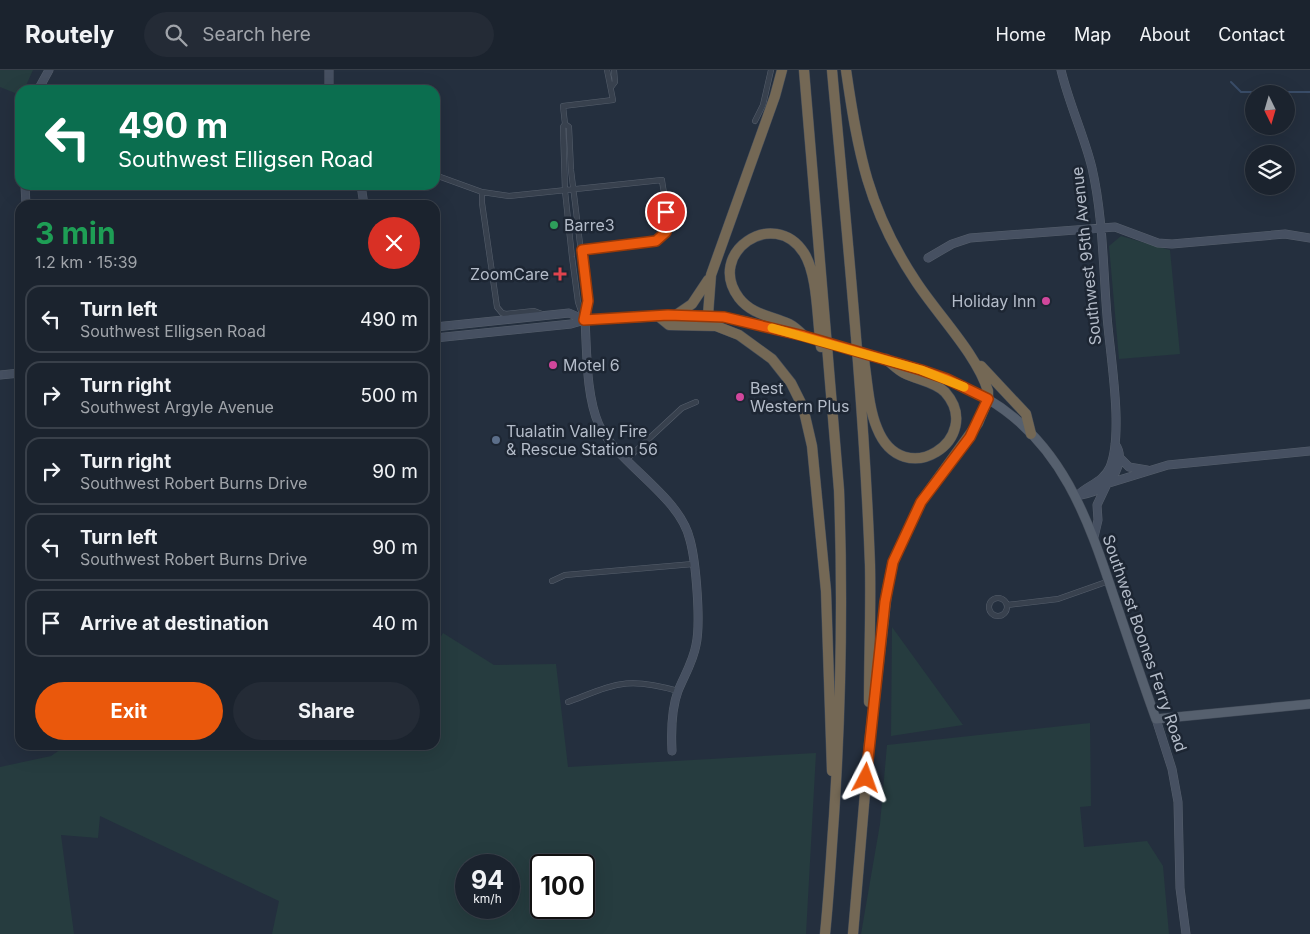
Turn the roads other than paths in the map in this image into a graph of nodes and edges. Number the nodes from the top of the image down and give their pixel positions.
1 (49, 70) edge
2 (329, 70) edge
3 (607, 70) edge
4 (614, 70) edge
5 (771, 70) edge
6 (782, 70) edge
7 (804, 70) edge
8 (832, 70) edge
9 (846, 70) edge
10 (1061, 70) edge
11 (41, 85) edge
12 (329, 85) edge
13 (612, 86) junction
14 (755, 121) dead end
15 (565, 124) junction
16 (440, 177) edge
17 (573, 190) junction
18 (565, 191) junction
19 (482, 192) junction
20 (1100, 228) junction
21 (1310, 238) edge
22 (582, 250) junction
23 (928, 258) dead end
24 (711, 275) junction
25 (855, 308) junction
26 (544, 315) junction
27 (676, 315) junction
28 (708, 315) junction
29 (658, 316) junction
30 (584, 320) junction
31 (440, 326) edge
32 (804, 336) junction
33 (440, 337) edge
34 (965, 349) junction
35 (883, 359) junction
36 (15, 374) edge
37 (0, 375) edge
38 (988, 399) junction
39 (696, 402) dead end
40 (832, 412) junction
41 (1031, 434) junction
42 (1115, 444) junction
43 (1310, 451) edge
44 (1119, 457) junction
45 (627, 459) junction
46 (1148, 470) junction
47 (1109, 475) junction
48 (1106, 484) junction
49 (1077, 496) junction
50 (1094, 537) junction
51 (693, 564) junction
52 (552, 581) dead end
53 (1109, 581) junction
54 (1007, 605) dead end
55 (678, 691) junction
56 (568, 702) dead end
57 (1310, 704) edge
58 (1156, 719) junction
59 (869, 746) junction
60 (672, 751) dead end
61 (834, 817) junction
62 (825, 934) edge
63 (853, 934) edge
64 (1186, 934) edge

1 - 11 main road
2 - 12 main road
3 - 13 street
4 - 13 street
5 - 14 street
6 - 24 highway
7 - 40 highway
8 - 25 highway
9 - 34 highway
10 - 20 main road, Southwest 95th Avenue
13 - 15 street
15 - 17 street
15 - 18 street
16 - 19 street
17 - 18 street
17 - 22 street
17 - 22 street
18 - 19 street
18 - 30 street
19 - 26 street
20 - 21 main road
20 - 23 main road
20 - 42 main road, Southwest 95th Avenue
22 - 30 street
24 - 27 highway
24 - 28 highway
25 - 35 highway
25 - 59 highway
26 - 30 main road
26 - 31 main road
27 - 28 main road
27 - 29 main road
28 - 32 main road, Southwest Boones Ferry Road
29 - 30 main road
29 - 61 highway
30 - 33 main road
30 - 45 main road
32 - 35 main road, Southwest Boones Ferry Road, bridge
32 - 40 highway
34 - 38 highway
34 - 41 highway
35 - 38 main road, Southwest Boones Ferry Road
36 - 37 main road
38 - 41 main road, Southwest Boones Ferry Road
38 - 59 highway
39 - 45 street
40 - 61 highway
41 - 49 main road, Southwest Boones Ferry Road
42 - 44 main road, Southwest 95th Avenue
42 - 47 main road, Southwest 95th Avenue
43 - 46 main road
44 - 46 main road
44 - 47 main road
45 - 51 main road
46 - 48 main road
47 - 48 main road
47 - 49 main road
48 - 49 main road
48 - 50 main road
49 - 50 main road, Southwest Boones Ferry Road
50 - 53 main road, Southwest Boones Ferry Road
51 - 52 street
51 - 55 main road
53 - 54 street
53 - 58 main road, Southwest Boones Ferry Road
55 - 56 street
55 - 60 main road
57 - 58 main road
58 - 64 main road, Southwest Boones Ferry Road
59 - 63 highway
61 - 62 highway

